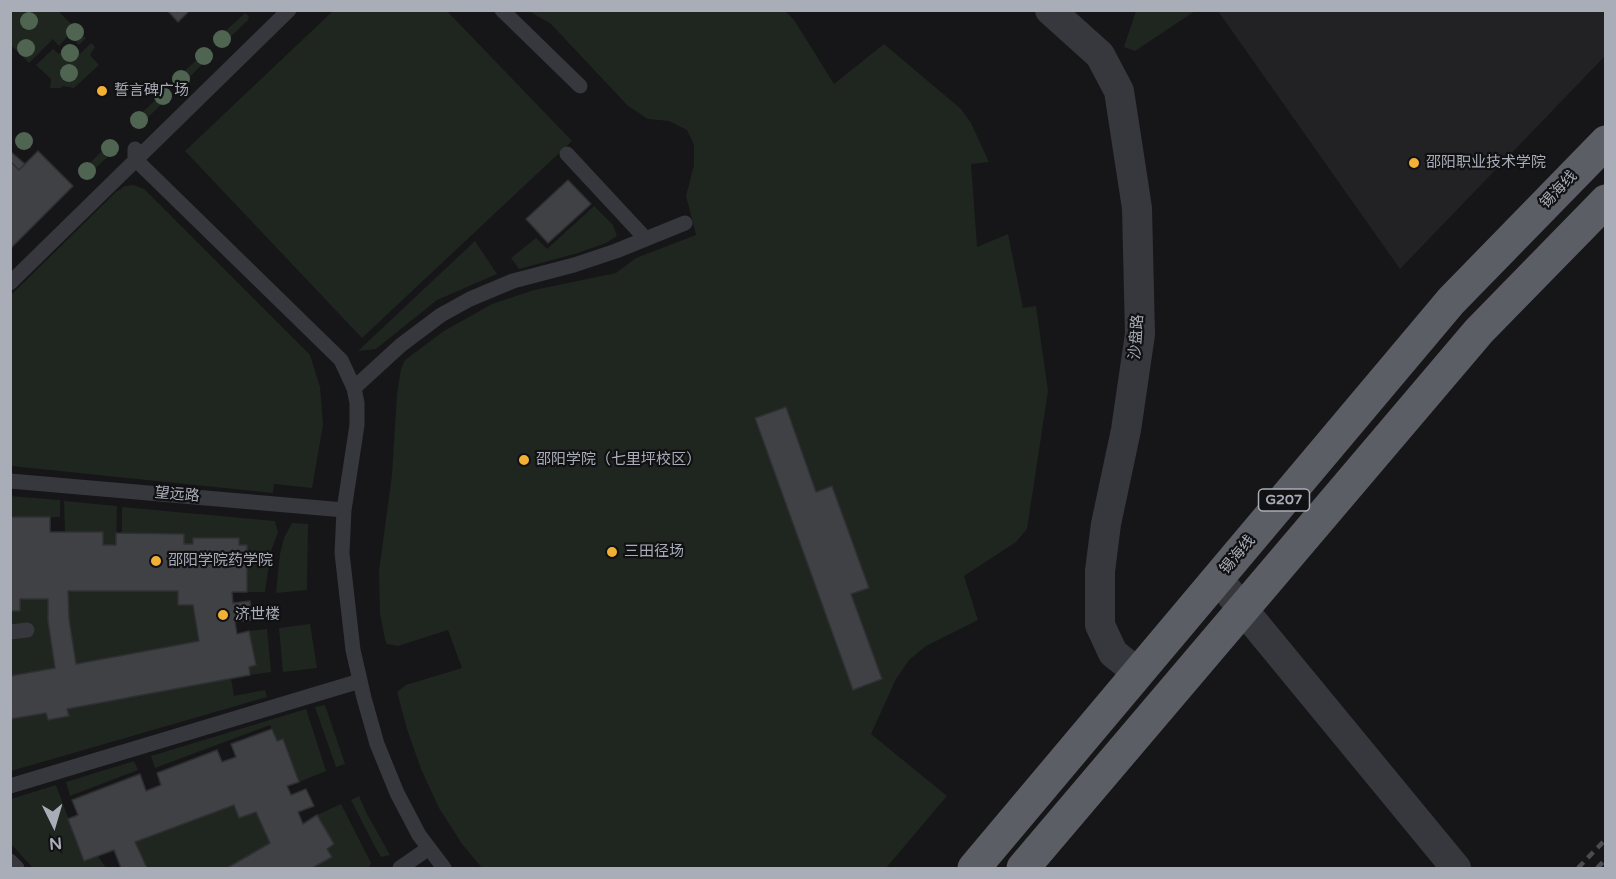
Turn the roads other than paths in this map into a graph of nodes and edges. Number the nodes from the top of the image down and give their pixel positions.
1 (289, 10) edge
2 (502, 10) edge
3 (1050, 10) edge
4 (580, 86) dead end
5 (1605, 142) edge
6 (135, 154) junction
7 (567, 154) dead end
8 (1605, 201) edge
9 (685, 224) dead end
10 (646, 239) junction
11 (10, 283) edge
12 (354, 388) junction
13 (10, 480) edge
14 (344, 510) junction
15 (1218, 579) junction
16 (1243, 609) junction
17 (27, 630) dead end
18 (10, 632) edge
19 (1138, 673) junction
20 (360, 681) junction
21 (10, 786) edge
22 (429, 848) junction
23 (10, 861) edge
24 (17, 868) edge
25 (400, 868) edge
26 (444, 868) edge
27 (974, 868) edge
28 (1023, 868) edge
29 (1456, 868) edge

1 - 6 lane
2 - 4 lane
3 - 19 street, 沙盘路
5 - 15 highway, 锡海线 / G207
6 - 11 lane
6 - 12 lane
7 - 10 lane
8 - 16 highway, G207
9 - 10 lane
10 - 12 lane
12 - 14 lane
13 - 14 lane, 望远路
14 - 20 lane
15 - 16 street
15 - 19 highway, 锡海线 / G207
16 - 28 highway, G207
16 - 29 street
17 - 18 lane
19 - 27 highway, 锡海线 / G207
20 - 21 lane
20 - 22 lane
22 - 25 lane
22 - 26 lane
23 - 24 lane

